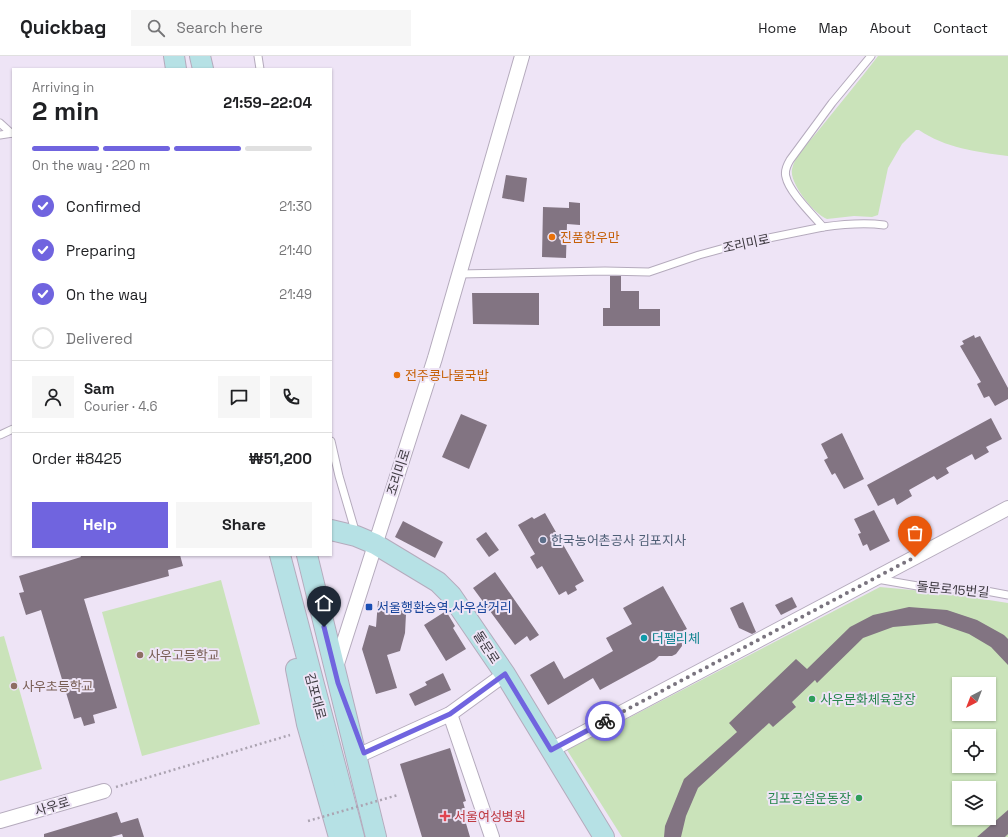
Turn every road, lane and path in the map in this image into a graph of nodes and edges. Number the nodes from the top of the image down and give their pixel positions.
1 (174, 56) edge
2 (200, 56) edge
3 (258, 56) edge
4 (522, 56) edge
5 (870, 56) edge
6 (176, 68) edge
7 (203, 68) edge
8 (260, 68) edge
9 (0, 123) edge
10 (12, 133) edge
11 (0, 134) edge
12 (884, 225) dead end
13 (823, 227) junction
14 (460, 274) junction
15 (12, 429) edge
16 (0, 435) edge
17 (332, 445) edge
18 (1008, 508) edge
19 (332, 530) edge
20 (356, 536) junction
21 (375, 544) junction
22 (279, 556) edge
23 (279, 556) edge
24 (307, 556) edge
25 (875, 578) junction
26 (1008, 595) edge
27 (505, 674) junction
28 (337, 677) junction
29 (450, 714) junction
30 (290, 735) dead end
31 (551, 750) junction
32 (364, 753) junction
33 (104, 790) joint
34 (398, 795) dead end
35 (0, 821) edge
36 (308, 822) dead end
37 (339, 837) edge
38 (354, 837) edge
39 (376, 837) edge
40 (389, 837) edge
41 (492, 837) edge
42 (604, 837) edge

1 - 6 main road
2 - 7 main road
3 - 8 lane
4 - 14 street, 조리미로
5 - 13 lane
9 - 10 lane
10 - 11 lane
12 - 13 lane, 조리미로
13 - 14 lane, 조리미로
14 - 21 street, 조리미로
15 - 16 lane
17 - 20 lane
18 - 25 street
19 - 20 main road, 돌문로
20 - 21 main road, 돌문로
21 - 27 main road, 돌문로
21 - 28 street, 조리미로
22 - 37 main road
23 - 38 main road, 김포대로
24 - 28 main road, 김포대로
25 - 26 lane, 돌문로15번길
25 - 31 street
27 - 29 street
27 - 31 main road, 돌문로
28 - 32 main road
28 - 39 main road, 김포대로
29 - 32 street
29 - 41 street
30 - 33 path
31 - 42 main road, 돌문로
32 - 40 main road
33 - 35 street, 사우로
34 - 36 path, bridge

